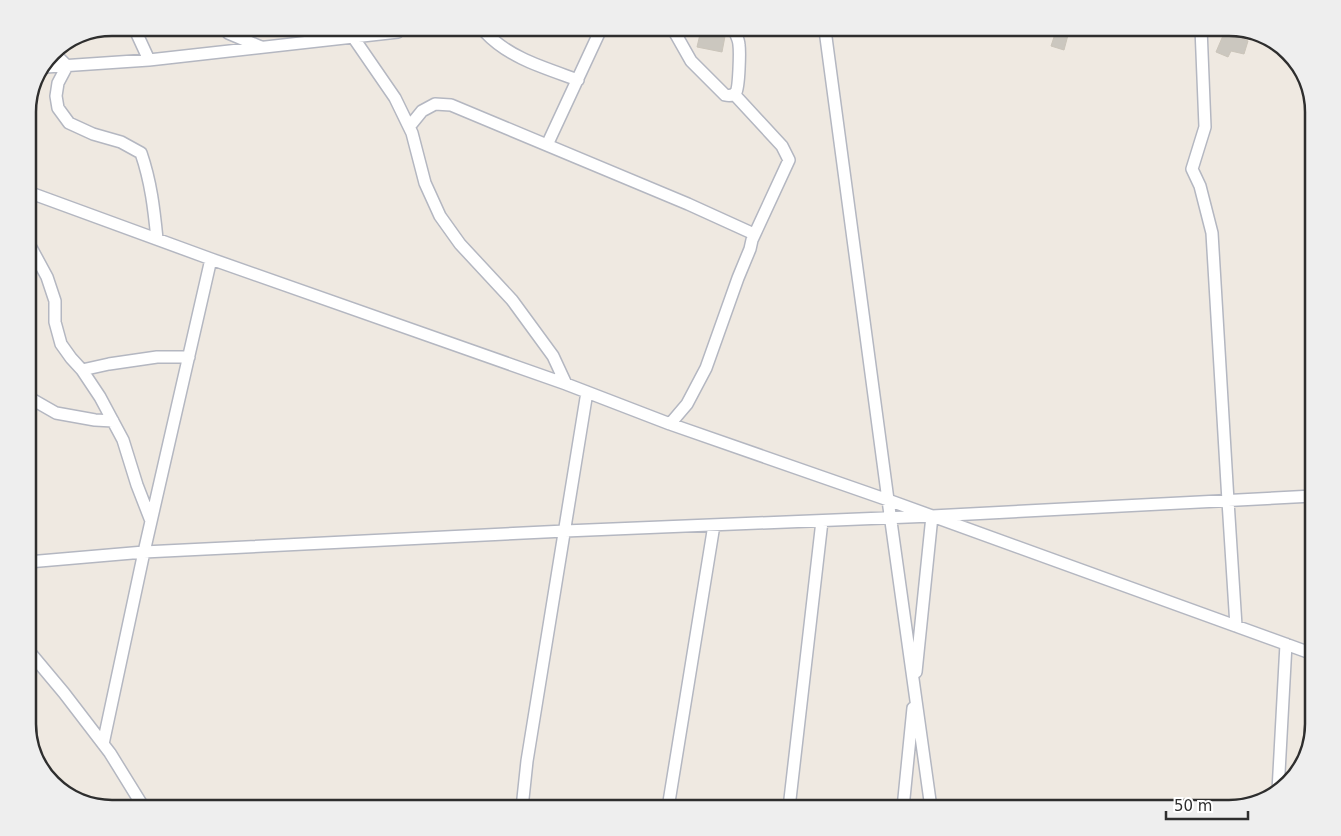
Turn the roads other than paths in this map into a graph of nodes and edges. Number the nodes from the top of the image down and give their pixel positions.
1 (138, 36) edge
2 (235, 36) edge
3 (362, 36) edge
4 (490, 36) edge
5 (598, 36) edge
6 (677, 36) edge
7 (736, 36) edge
8 (826, 36) edge
9 (1201, 36) edge
10 (311, 37) edge
11 (353, 37) junction
12 (262, 48) junction
13 (59, 58) edge
14 (149, 60) junction
15 (66, 66) junction
16 (51, 67) edge
17 (578, 80) junction
18 (734, 94) junction
19 (409, 127) junction
20 (547, 145) junction
21 (36, 195) edge
22 (754, 234) junction
23 (157, 239) junction
24 (36, 257) edge
25 (211, 259) junction
26 (189, 357) junction
27 (82, 370) junction
28 (566, 384) junction
29 (587, 392) junction
30 (36, 402) edge
31 (113, 421) junction
32 (670, 424) junction
33 (1305, 496) edge
34 (888, 500) junction
35 (1228, 501) junction
36 (932, 516) junction
37 (890, 518) junction
38 (151, 521) junction
39 (822, 521) junction
40 (714, 525) junction
41 (565, 531) junction
42 (144, 552) junction
43 (36, 561) edge
44 (1236, 626) junction
45 (1286, 644) junction
46 (1305, 651) edge
47 (36, 660) edge
48 (914, 690) junction
49 (103, 744) junction
50 (1279, 780) edge
51 (138, 800) edge
52 (523, 800) edge
53 (669, 800) edge
54 (790, 800) edge
55 (904, 800) edge
56 (930, 800) edge

1 - 14 street
2 - 12 street
3 - 11 street
4 - 17 street
5 - 17 street
6 - 18 street
7 - 18 street
8 - 34 street
9 - 35 street
10 - 11 street
10 - 12 street
11 - 19 street
12 - 14 street
13 - 15 street
14 - 15 street
15 - 16 street
15 - 23 street
17 - 20 street
18 - 22 street
19 - 20 street
19 - 28 street
20 - 22 street
21 - 23 street
22 - 32 street
23 - 25 street
24 - 27 street
25 - 26 street
25 - 28 street
26 - 27 street
26 - 38 street
27 - 31 street
28 - 29 street
29 - 32 street
29 - 41 street
30 - 31 street
31 - 38 street
32 - 34 street
33 - 35 street
34 - 36 street
34 - 37 street
35 - 36 street
35 - 44 street
36 - 37 street
36 - 44 street
36 - 48 street
37 - 39 street
37 - 48 street
38 - 42 street
39 - 40 street
39 - 54 street
40 - 41 street
40 - 53 street
41 - 42 street
41 - 52 street
42 - 43 street
42 - 49 street
44 - 45 street
45 - 46 street
45 - 50 street
47 - 49 street
48 - 55 street
48 - 56 street
49 - 51 street

